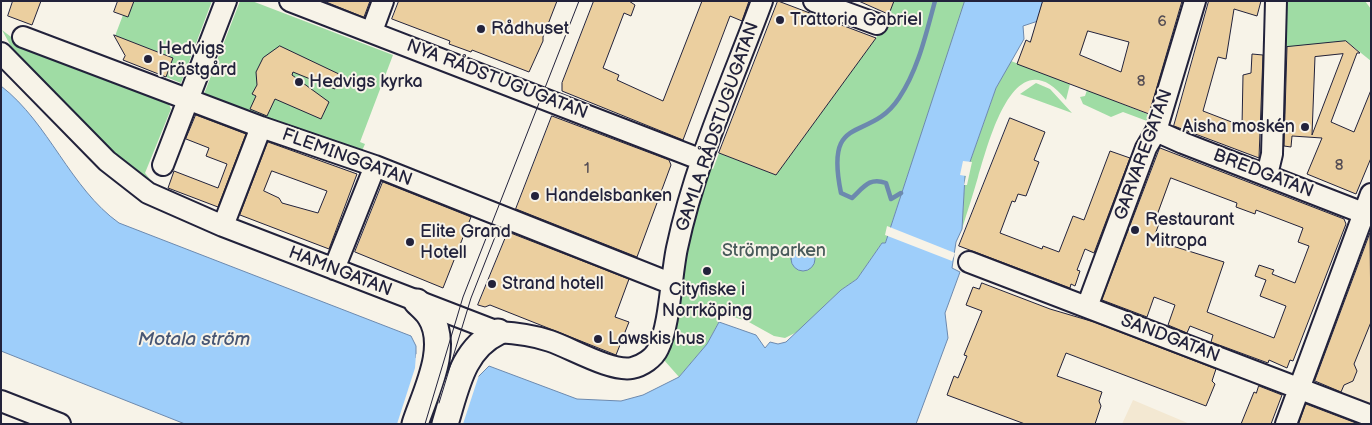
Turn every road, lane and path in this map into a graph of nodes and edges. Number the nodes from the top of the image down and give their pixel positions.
1 (226, 1) edge
2 (290, 1) edge
3 (383, 1) edge
4 (762, 1) edge
5 (814, 1) edge
6 (1195, 1) edge
7 (1276, 1) edge
8 (877, 24) dead end
9 (372, 31) junction
10 (23, 37) dead end
11 (1, 54) edge
12 (188, 100) junction
13 (261, 127) junction
14 (1156, 130) junction
15 (702, 160) junction
16 (163, 166) dead end
17 (375, 166) junction
18 (1267, 175) junction
19 (1371, 194) edge
20 (1367, 214) edge
21 (223, 226) junction
22 (969, 262) dead end
23 (334, 269) junction
24 (670, 283) junction
25 (416, 302) junction
26 (1087, 307) junction
27 (498, 332) junction
28 (1299, 389) junction
29 (1, 401) edge
30 (1371, 416) edge
31 (60, 424) edge
32 (415, 424) edge
33 (445, 424) edge
34 (1286, 424) edge

1 - 12 street
2 - 9 street, NYA RÅDSTUGUGATAN
3 - 9 street
4 - 15 street, GAMLA RÅDSTUGUGATAN
5 - 8 street
6 - 14 street, GARVAREGATAN
7 - 18 street
9 - 15 street, NYA RÅDSTUGUGATAN
10 - 12 street, FLEMINGGATAN
11 - 21 street, HAMNGATAN
12 - 13 street, FLEMINGGATAN
12 - 16 street
13 - 17 street, FLEMINGGATAN
13 - 21 street
14 - 18 street, BREDGATAN
14 - 26 street, GARVAREGATAN
15 - 24 street, GAMLA RÅDSTUGUGATAN
17 - 23 street
17 - 24 street, FLEMINGGATAN
18 - 20 street, BREDGATAN
19 - 20 street
20 - 28 street
21 - 23 street, HAMNGATAN
22 - 26 street, SANDGATAN
23 - 25 street, HAMNGATAN
24 - 27 street, HAMNGATAN
25 - 27 street, HAMNGATAN
25 - 32 main road
26 - 28 street, SANDGATAN
27 - 33 main road
28 - 30 street, SANDGATAN
28 - 34 street
29 - 31 street

